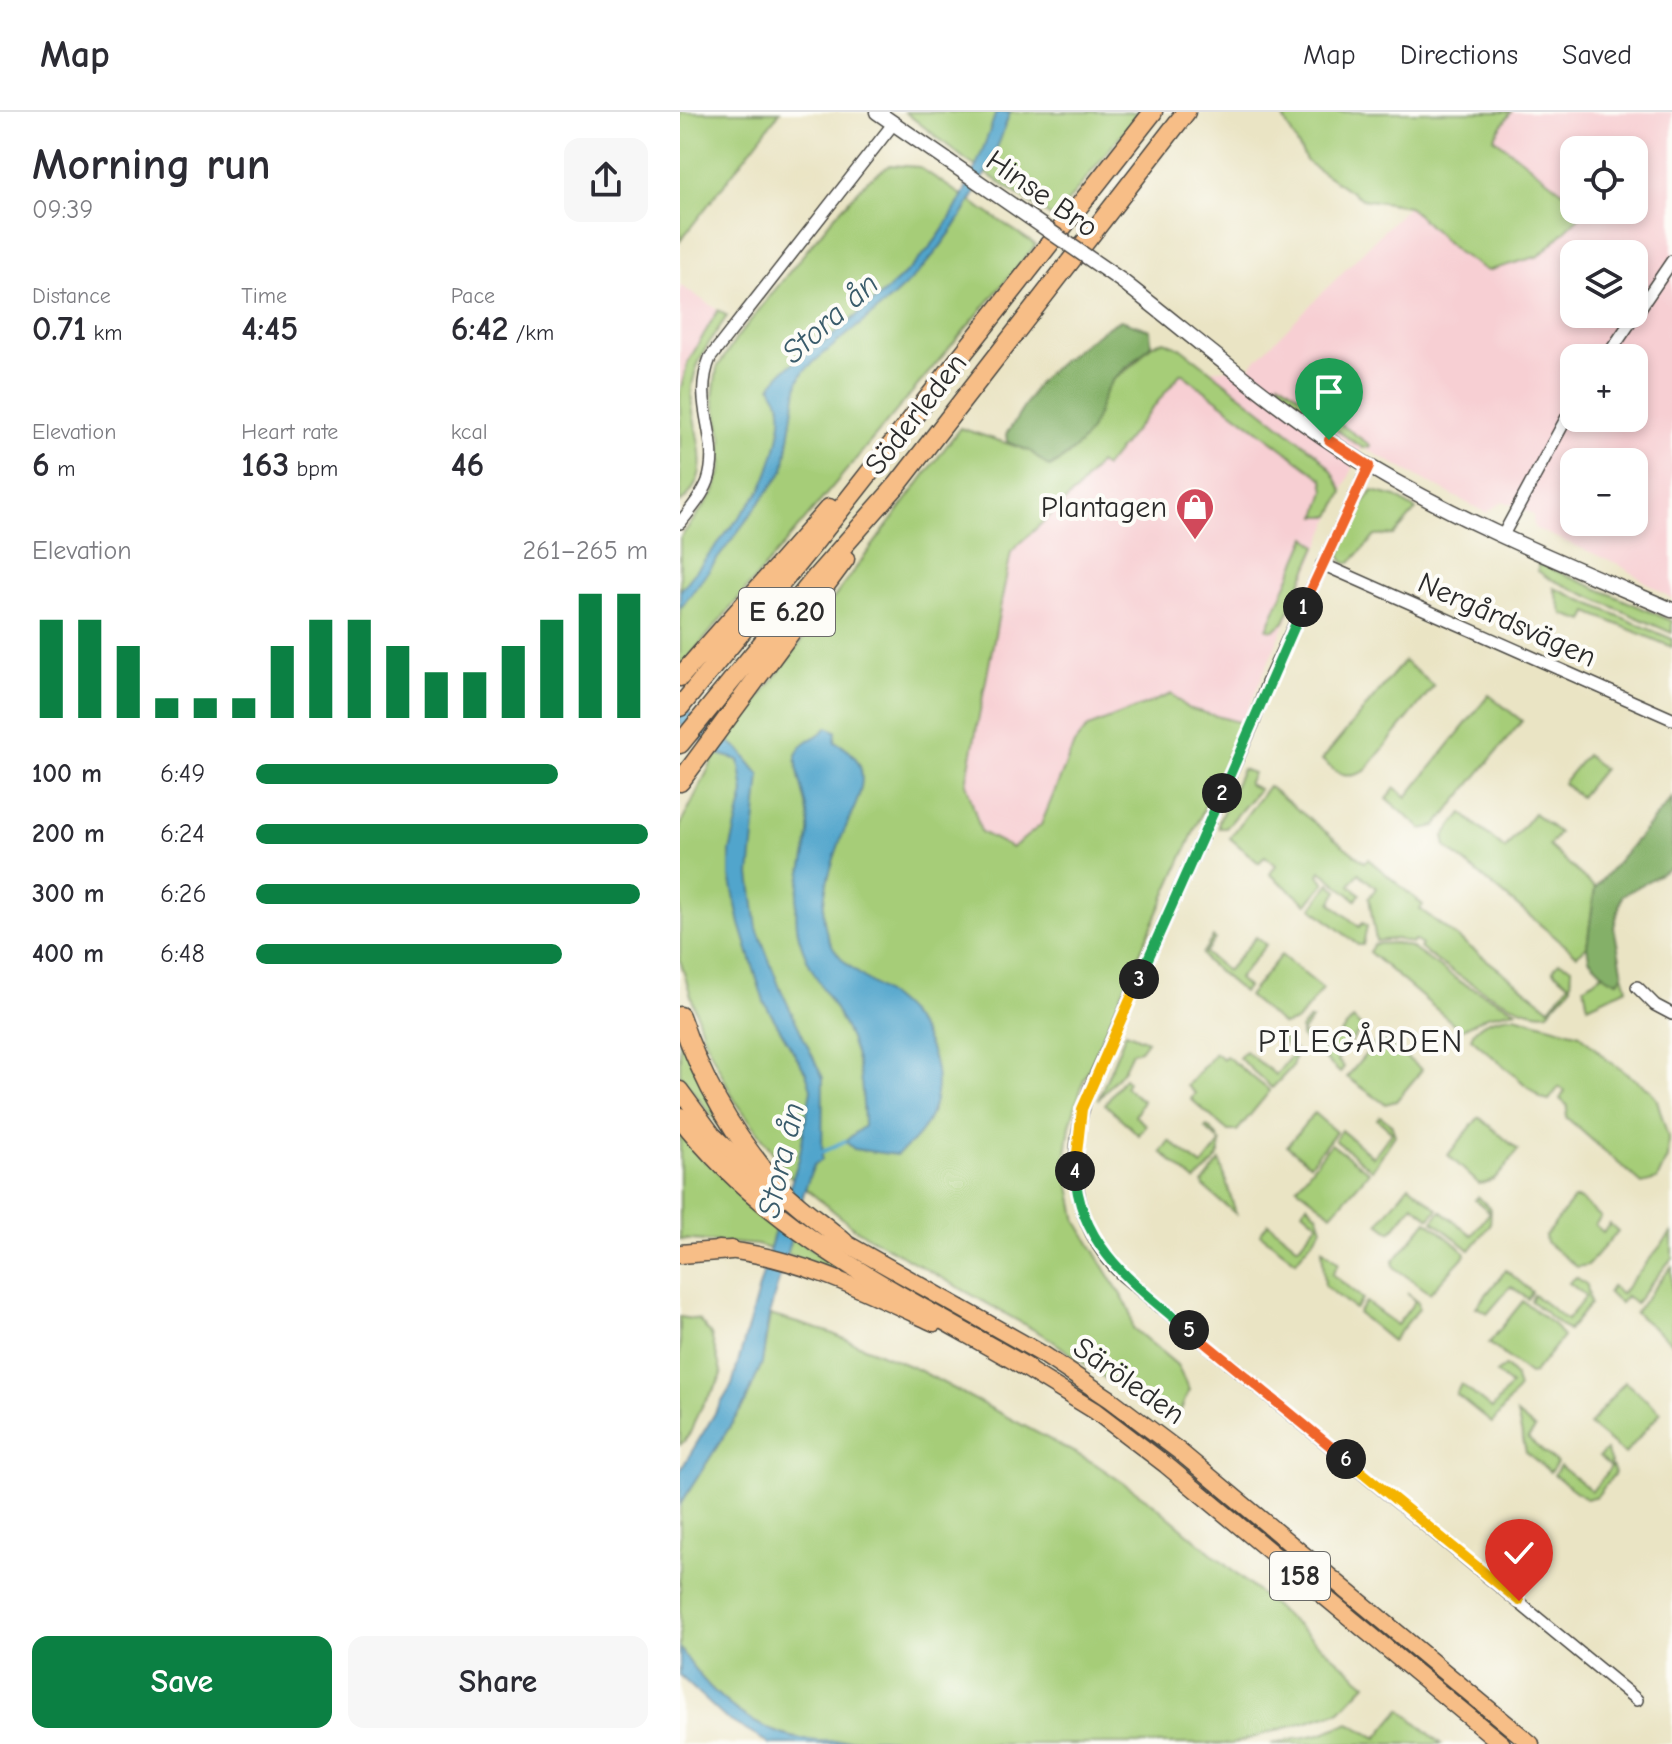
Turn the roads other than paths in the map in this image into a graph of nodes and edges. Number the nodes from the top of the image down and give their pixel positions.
1 (877, 112) edge
2 (1153, 112) edge
3 (1186, 112) edge
4 (893, 124) junction
5 (1672, 261) edge
6 (1616, 344) edge
7 (1560, 430) edge
8 (882, 453) junction
9 (1369, 466) junction
10 (898, 484) junction
11 (680, 523) edge
12 (1503, 535) junction
13 (1322, 564) junction
14 (1672, 610) edge
15 (680, 677) edge
16 (680, 707) edge
17 (1672, 719) edge
18 (680, 744) edge
19 (703, 752) junction
20 (680, 782) edge
21 (680, 790) edge
22 (1637, 987) dead end
23 (1672, 1014) edge
24 (680, 1016) edge
25 (680, 1090) edge
26 (680, 1117) edge
27 (774, 1197) junction
28 (806, 1222) junction
29 (844, 1242) joint
30 (680, 1246) edge
31 (731, 1250) junction
32 (680, 1254) edge
33 (1026, 1367) junction
34 (1637, 1700) dead end
35 (1502, 1744) edge
36 (1531, 1744) edge

1 - 4 street, Hinse Bro
2 - 8 highway, Söderleden / E 6.20
3 - 10 highway, Söderleden / E 6.20
4 - 9 street, Hinse Bro, bridge
4 - 11 street
5 - 6 street
7 - 12 street
8 - 15 highway
8 - 16 highway, Söderleden / E 6.20
9 - 12 street, Hinse Bro
9 - 13 street
10 - 18 highway, Söderleden / E 6.20
10 - 19 highway
12 - 14 street, Hinse Bro
13 - 17 street, Nergårdsvägen
13 - 34 street
19 - 20 highway
19 - 21 highway
22 - 23 street
24 - 27 highway
25 - 27 main road
26 - 27 highway
27 - 28 highway
28 - 29 highway
28 - 33 highway
29 - 36 main road, Säröleden / 158
30 - 31 main road, Säröleden / 158
31 - 32 highway
31 - 33 main road, Säröleden / 158
33 - 35 main road, Säröleden / 158

